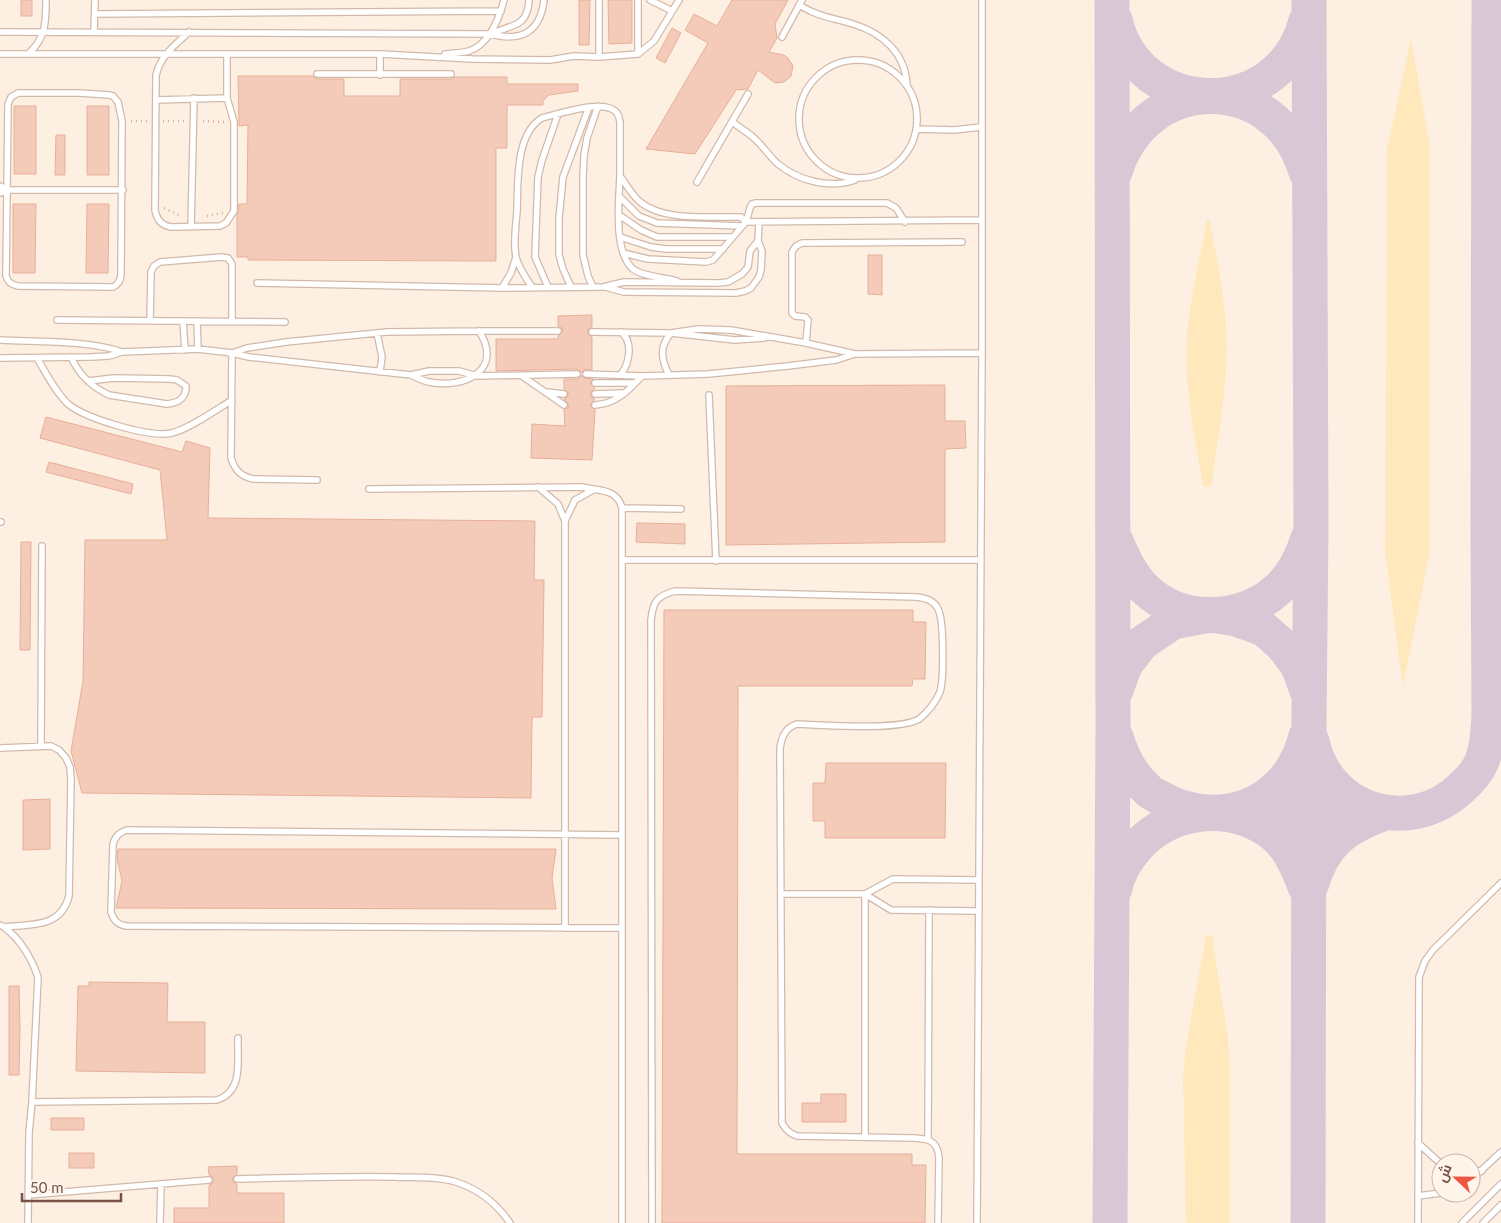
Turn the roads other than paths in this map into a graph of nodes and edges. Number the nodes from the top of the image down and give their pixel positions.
1 (46, 0) edge
2 (95, 0) edge
3 (504, 0) edge
4 (530, 0) edge
5 (544, 0) edge
6 (599, 0) edge
7 (638, 0) edge
8 (650, 0) edge
9 (679, 0) edge
10 (982, 0) edge
11 (801, 2) edge
12 (501, 11) junction
13 (672, 11) junction
14 (95, 14) junction
15 (94, 31) junction
16 (0, 32) edge
17 (44, 32) junction
18 (189, 32) junction
19 (490, 34) junction
20 (782, 37) dead end
21 (29, 53) junction
22 (166, 53) junction
23 (0, 54) edge
24 (227, 54) junction
25 (380, 54) junction
26 (638, 54) junction
27 (431, 56) junction
28 (599, 57) junction
29 (317, 74) dead end
30 (451, 74) dead end
31 (380, 75) junction
32 (907, 86) junction
33 (748, 94) dead end
34 (194, 98) junction
35 (226, 98) junction
36 (156, 100) junction
37 (598, 106) junction
38 (589, 108) junction
39 (558, 114) junction
40 (732, 122) junction
41 (981, 127) junction
42 (916, 129) junction
43 (620, 176) junction
44 (858, 179) junction
45 (697, 182) dead end
46 (0, 186) edge
47 (7, 190) junction
48 (123, 190) junction
49 (0, 193) edge
50 (619, 196) junction
51 (619, 215) junction
52 (982, 220) junction
53 (759, 222) junction
54 (905, 222) junction
55 (744, 224) junction
56 (191, 227) junction
57 (620, 237) junction
58 (732, 237) junction
59 (758, 241) junction
60 (962, 242) dead end
61 (723, 249) junction
62 (623, 253) junction
63 (516, 258) junction
64 (257, 283) dead end
65 (684, 284) junction
66 (571, 286) junction
67 (532, 287) junction
68 (548, 287) junction
69 (593, 287) junction
70 (603, 287) junction
71 (502, 288) junction
72 (57, 320) dead end
73 (150, 321) junction
74 (183, 321) junction
75 (196, 321) junction
76 (232, 322) junction
77 (285, 322) dead end
78 (478, 330) junction
79 (558, 331) dead end
80 (592, 332) dead end
81 (621, 332) junction
82 (377, 333) junction
83 (671, 333) junction
84 (772, 337) junction
85 (0, 340) edge
86 (806, 343) junction
87 (198, 349) junction
88 (185, 350) junction
89 (122, 352) junction
90 (232, 353) junction
91 (982, 353) junction
92 (855, 354) junction
93 (0, 358) edge
94 (37, 358) junction
95 (71, 358) junction
96 (380, 372) junction
97 (577, 374) dead end
98 (586, 374) dead end
99 (621, 374) junction
100 (411, 375) junction
101 (520, 375) junction
102 (669, 375) junction
103 (477, 376) junction
104 (642, 376) junction
105 (88, 380) junction
106 (595, 383) dead end
107 (635, 383) junction
108 (546, 392) junction
109 (624, 393) junction
110 (564, 394) dead end
111 (595, 394) dead end
112 (709, 395) dead end
113 (232, 400) junction
114 (595, 404) dead end
115 (564, 405) dead end
116 (317, 480) dead end
117 (538, 487) junction
118 (369, 489) dead end
119 (593, 490) junction
120 (622, 508) junction
121 (681, 509) dead end
122 (565, 521) junction
123 (42, 546) dead end
124 (622, 560) junction
125 (980, 560) junction
126 (716, 561) junction
127 (41, 747) junction
128 (0, 748) edge
129 (622, 835) junction
130 (564, 836) junction
131 (979, 880) junction
132 (1501, 883) edge
133 (781, 894) junction
134 (866, 894) junction
135 (928, 910) junction
136 (978, 911) junction
137 (2, 926) edge
138 (565, 928) junction
139 (622, 928) junction
140 (238, 1038) dead end
141 (32, 1102) junction
142 (865, 1137) junction
143 (928, 1139) junction
144 (1418, 1143) junction
145 (1501, 1152) edge
146 (1431, 1155) edge
147 (1482, 1171) edge
148 (237, 1179) dead end
149 (209, 1180) dead end
150 (1501, 1184) edge
151 (161, 1185) junction
152 (1431, 1194) edge
153 (28, 1196) junction
154 (1418, 1196) junction
155 (1501, 1205) edge
156 (28, 1223) edge
157 (160, 1223) edge
158 (510, 1223) edge
159 (622, 1223) edge
160 (652, 1223) edge
161 (938, 1223) edge
162 (977, 1223) edge
163 (1418, 1223) edge
164 (1462, 1223) edge
165 (1483, 1223) edge

1 - 17 lane
2 - 14 lane
3 - 12 lane
4 - 19 lane
5 - 19 lane
6 - 28 lane
7 - 26 lane
8 - 13 lane
9 - 13 lane
10 - 41 lane
11 - 20 lane
11 - 32 lane
12 - 14 lane
12 - 19 lane
13 - 26 lane
14 - 15 lane
15 - 17 lane
15 - 18 lane
16 - 17 lane
17 - 21 lane
18 - 19 lane
18 - 22 lane
19 - 27 lane
21 - 22 lane
21 - 23 lane
22 - 24 lane
22 - 36 lane
24 - 25 lane
24 - 35 lane
25 - 27 lane
25 - 31 lane
26 - 28 lane
27 - 28 lane
29 - 31 lane
30 - 31 lane
32 - 42 lane
32 - 44 lane
33 - 40 lane
34 - 35 lane
34 - 36 lane
34 - 56 lane
35 - 56 lane
36 - 56 lane
37 - 38 lane
37 - 43 lane
37 - 69 lane
38 - 39 lane
38 - 66 lane
39 - 63 lane
39 - 68 lane
40 - 44 lane
40 - 45 lane
41 - 42 lane
41 - 52 lane
42 - 44 lane
43 - 50 lane
43 - 55 lane
46 - 47 lane
47 - 48 lane
47 - 48 lane
47 - 48 lane
47 - 49 lane
50 - 51 lane
50 - 55 lane
51 - 57 lane
51 - 58 lane
52 - 54 lane
52 - 91 lane
53 - 54 lane
53 - 55 lane
53 - 59 lane
54 - 55 lane
55 - 58 lane
57 - 61 lane
57 - 62 lane
58 - 61 lane
59 - 65 lane
59 - 70 lane
60 - 86 lane
61 - 62 lane
62 - 65 lane
63 - 67 lane
63 - 71 lane
64 - 71 lane
65 - 70 lane
66 - 68 lane
66 - 69 lane
67 - 68 lane
67 - 71 lane
69 - 70 lane
72 - 73 lane
73 - 74 lane
73 - 76 lane
74 - 75 lane
74 - 88 lane
75 - 76 lane
75 - 87 lane
76 - 77 lane
78 - 79 lane
78 - 82 lane
78 - 103 lane
80 - 81 lane
81 - 83 lane
81 - 99 lane
82 - 90 lane
82 - 96 lane
83 - 84 lane
83 - 84 lane
83 - 102 lane
84 - 86 lane
85 - 89 lane
86 - 92 lane
87 - 88 lane
87 - 90 lane
88 - 89 lane
89 - 95 lane
90 - 96 lane
90 - 113 lane
91 - 92 lane
91 - 125 lane
92 - 102 lane
93 - 94 lane
94 - 95 lane
94 - 113 lane
95 - 105 lane
96 - 100 lane
97 - 101 lane
98 - 99 lane
99 - 104 lane
100 - 103 lane
100 - 103 lane
101 - 103 lane
101 - 108 lane
102 - 104 lane
104 - 107 lane
105 - 105 lane
106 - 107 lane
107 - 109 lane
108 - 110 lane
108 - 115 lane
109 - 111 lane
109 - 114 lane
112 - 126 lane
113 - 116 lane
117 - 118 lane
117 - 119 lane
117 - 122 lane
119 - 120 lane
119 - 122 lane
120 - 121 lane
120 - 124 lane
122 - 130 lane
123 - 127 lane
124 - 126 lane
124 - 129 lane
125 - 126 lane
125 - 131 lane
127 - 128 lane
127 - 137 lane
129 - 130 lane
129 - 139 lane
130 - 138 lane
130 - 138 lane
131 - 134 lane
131 - 136 lane
132 - 144 lane
133 - 134 lane
133 - 142 lane
133 - 160 lane
134 - 135 lane
134 - 142 lane
135 - 136 lane
135 - 143 lane
136 - 162 lane
137 - 141 lane
138 - 139 lane
139 - 159 lane
140 - 141 lane
141 - 153 lane
142 - 143 lane
143 - 161 lane
144 - 146 lane
144 - 154 lane
145 - 147 lane
148 - 158 lane
149 - 151 lane
150 - 164 lane
151 - 153 lane
151 - 157 lane
152 - 154 lane
153 - 156 lane
154 - 163 lane
155 - 165 lane

